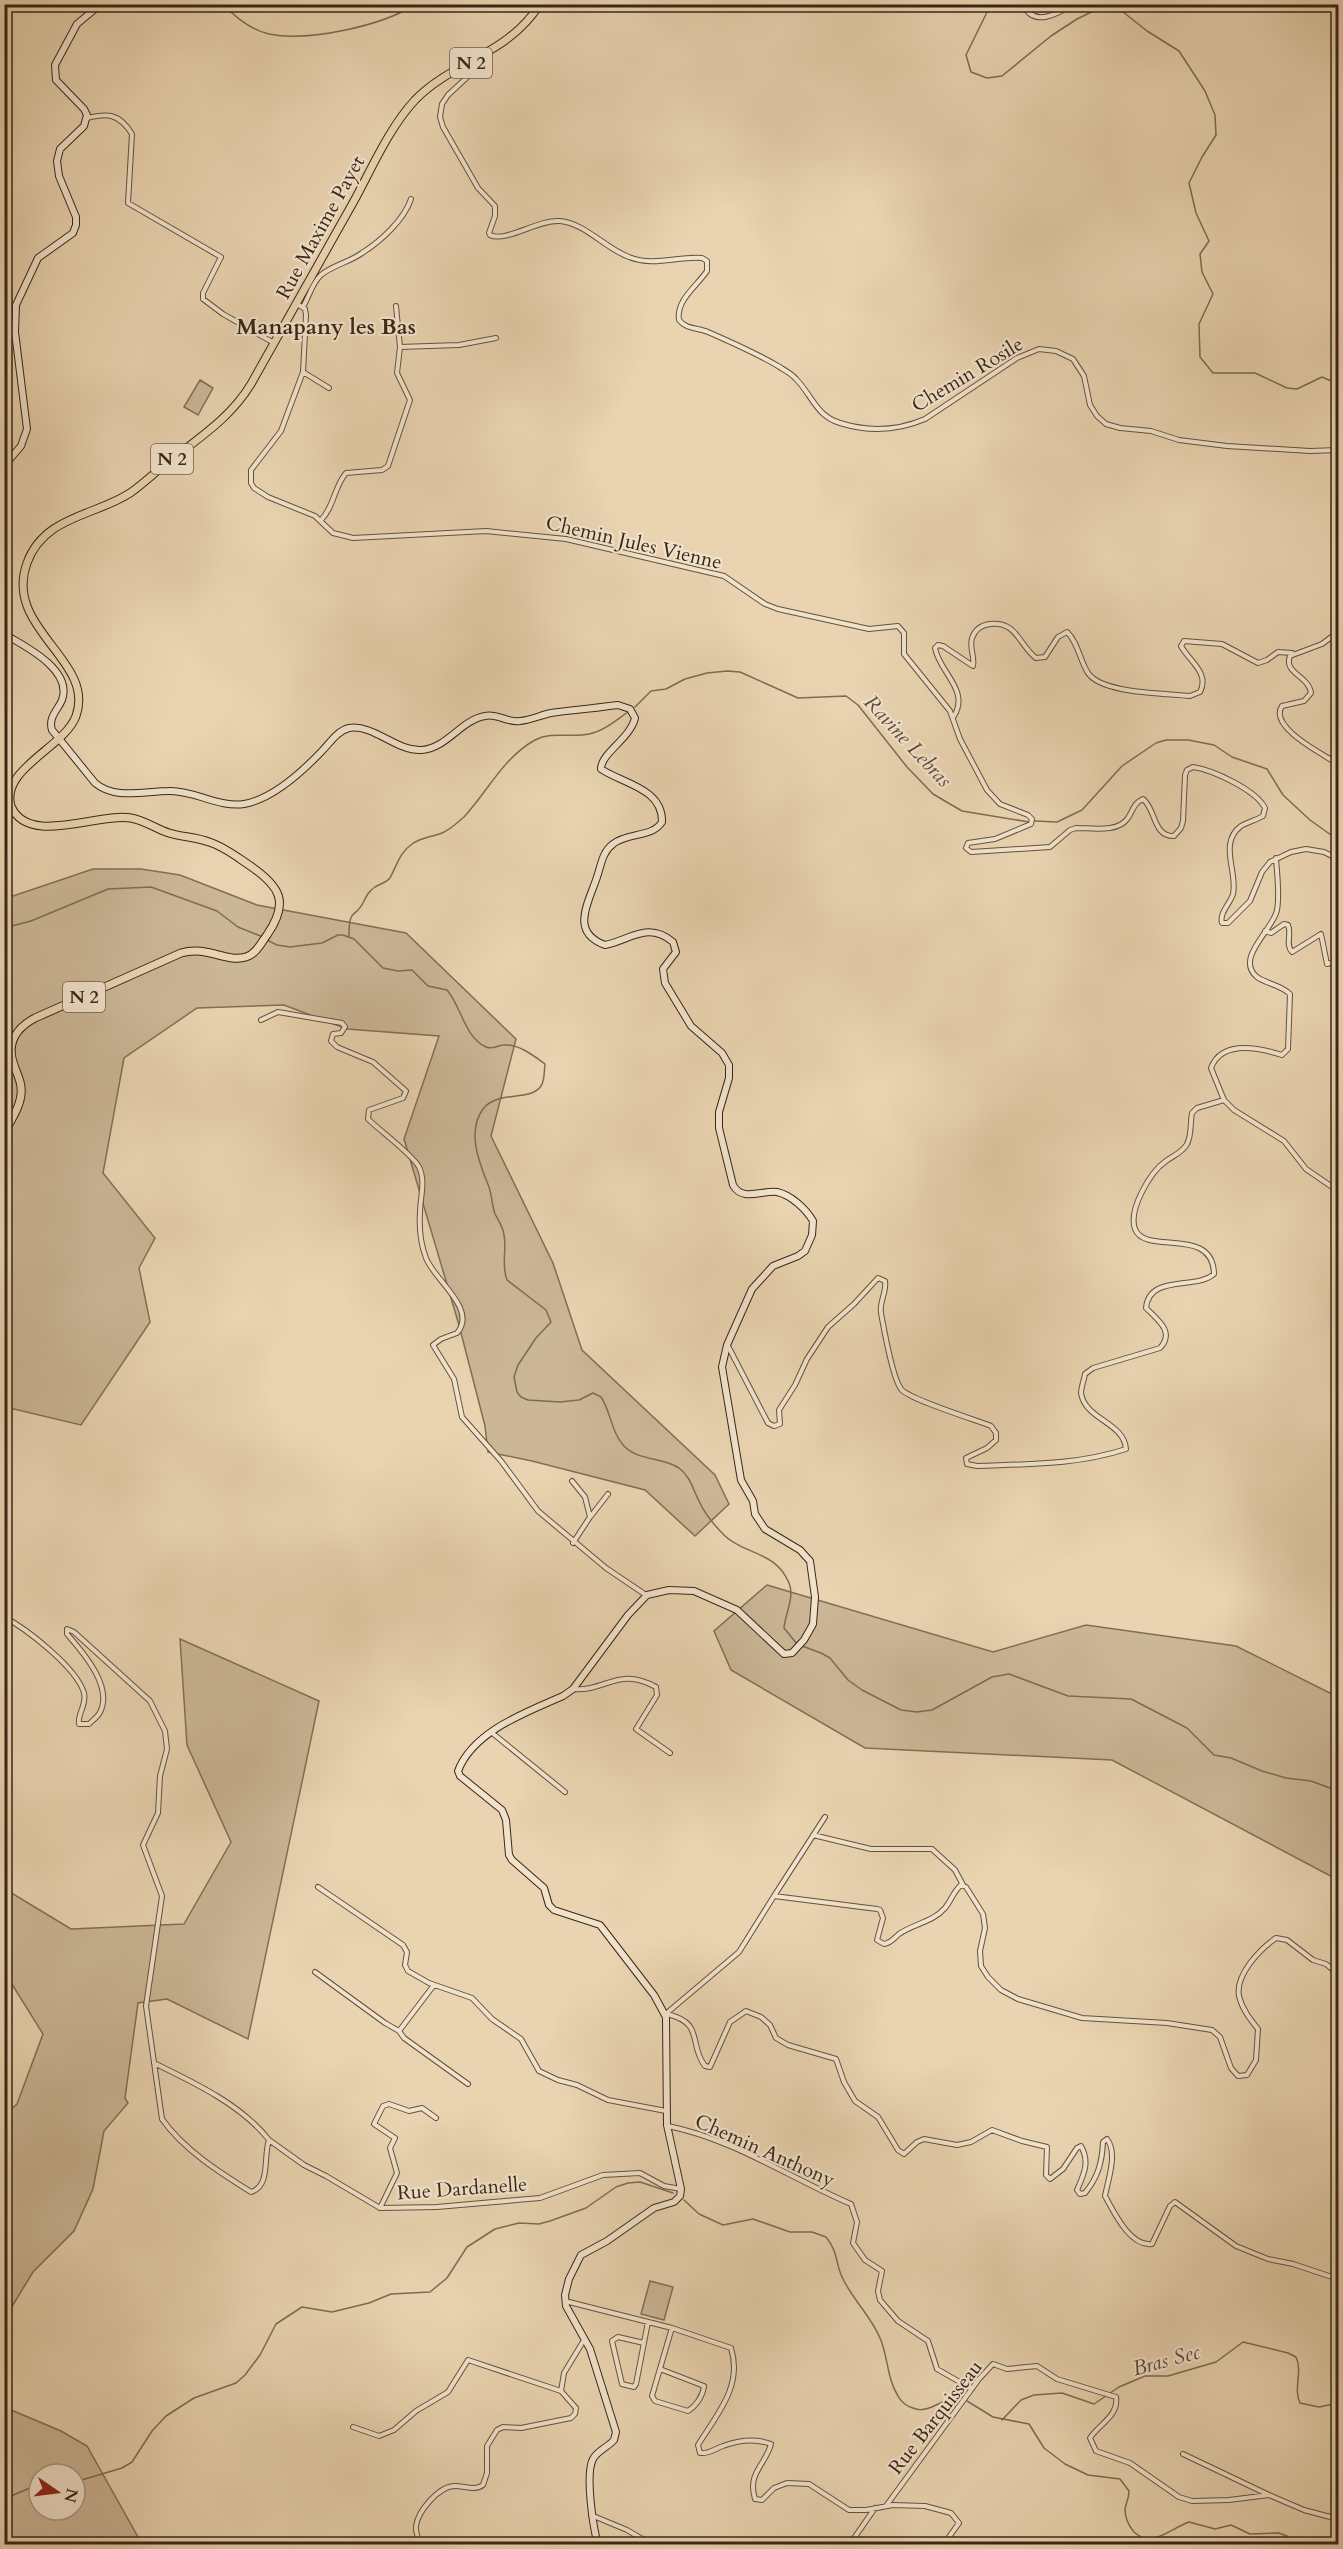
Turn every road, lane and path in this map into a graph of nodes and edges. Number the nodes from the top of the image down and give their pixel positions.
1 (101, 4) edge
2 (540, 4) edge
3 (1023, 4) edge
4 (1073, 4) edge
5 (477, 59) junction
6 (87, 118) junction
7 (411, 199) dead end
8 (300, 305) junction
9 (396, 306) dead end
10 (496, 338) dead end
11 (274, 343) junction
12 (400, 347) junction
13 (303, 372) junction
14 (329, 388) dead end
15 (1338, 450) edge
16 (4, 466) edge
17 (321, 520) junction
18 (1338, 632) edge
19 (4, 634) edge
20 (1332, 638) junction
21 (1338, 644) edge
22 (1292, 653) junction
23 (954, 717) junction
24 (58, 739) junction
25 (1338, 764) edge
26 (1276, 858) junction
27 (1338, 859) edge
28 (1265, 931) junction
29 (1338, 961) edge
30 (261, 1020) dead end
31 (1224, 1100) junction
32 (4, 1133) edge
33 (1338, 1191) edge
34 (727, 1346) junction
35 (572, 1481) dead end
36 (608, 1494) dead end
37 (590, 1517) junction
38 (573, 1543) junction
39 (647, 1595) junction
40 (4, 1617) edge
41 (573, 1689) junction
42 (490, 1731) junction
43 (670, 1753) dead end
44 (565, 1792) dead end
45 (825, 1817) dead end
46 (813, 1835) junction
47 (963, 1886) junction
48 (318, 1887) dead end
49 (774, 1896) junction
50 (315, 1972) dead end
51 (1338, 1974) edge
52 (434, 1985) junction
53 (667, 2015) junction
54 (399, 2031) junction
55 (154, 2062) junction
56 (468, 2084) dead end
57 (666, 2111) junction
58 (436, 2118) dead end
59 (667, 2126) junction
60 (269, 2140) junction
61 (681, 2189) junction
62 (380, 2208) junction
63 (1338, 2279) edge
64 (565, 2301) junction
65 (648, 2322) junction
66 (672, 2328) junction
67 (584, 2339) junction
68 (644, 2343) junction
69 (660, 2369) junction
70 (972, 2389) junction
71 (561, 2391) junction
72 (353, 2427) dead end
73 (1183, 2454) dead end
74 (1269, 2495) junction
75 (886, 2506) junction
76 (875, 2508) junction
77 (591, 2514) junction
78 (1338, 2519) edge
79 (419, 2544) edge
80 (598, 2544) edge
81 (651, 2544) edge
82 (850, 2544) edge
83 (944, 2544) edge

1 - 6 main road
2 - 5 main road, Rue Maxime Payet / N 2
3 - 4 street
5 - 8 main road, Rue Maxime Payet / N 2
5 - 15 street, Chemin Rosile
6 - 11 street
6 - 16 main road
7 - 8 street
8 - 11 main road, Rue Maxime Payet / N 2
8 - 13 street, Chemin Jules Vienne
9 - 12 street
10 - 12 street
11 - 24 main road, Rue Maxime Payet / N 2
12 - 17 street
13 - 14 street
13 - 17 street, Chemin Jules Vienne
17 - 23 street, Chemin Jules Vienne
18 - 20 street
19 - 24 main road
20 - 21 street
20 - 22 street
22 - 23 street
22 - 25 street
23 - 26 street, Chemin Jules Vienne
24 - 32 main road, Rue Maxime Payet / N 2
24 - 34 main road
26 - 27 street
26 - 28 street
28 - 29 street
28 - 31 street
30 - 38 street
31 - 33 street
31 - 34 street
34 - 39 main road
35 - 37 street
36 - 37 street
37 - 38 street
38 - 39 street
39 - 41 main road
40 - 55 street
41 - 42 main road
41 - 43 street
42 - 44 street
42 - 53 main road
45 - 46 street
46 - 47 street
46 - 49 street
47 - 49 street
47 - 51 street
48 - 52 street
49 - 53 street
50 - 54 street
52 - 54 street
52 - 57 street
53 - 57 main road
53 - 63 street
54 - 56 street
55 - 60 street, Rue Dardanelle
55 - 60 street
57 - 59 main road
58 - 62 street
59 - 61 main road
59 - 70 street, Chemin Anthony
60 - 62 street, Rue Dardanelle
61 - 62 street, Rue Dardanelle
61 - 64 main road
64 - 65 street
64 - 67 main road
65 - 66 street
65 - 68 street
66 - 69 street
66 - 76 street
67 - 71 street
67 - 77 main road
68 - 68 street
69 - 69 street
70 - 74 street, Rue Barquisseau
70 - 75 street, Rue Barquisseau
71 - 72 street
71 - 79 street
73 - 74 street
74 - 78 street
75 - 76 street
75 - 83 street
76 - 82 street
77 - 80 main road
77 - 81 street

